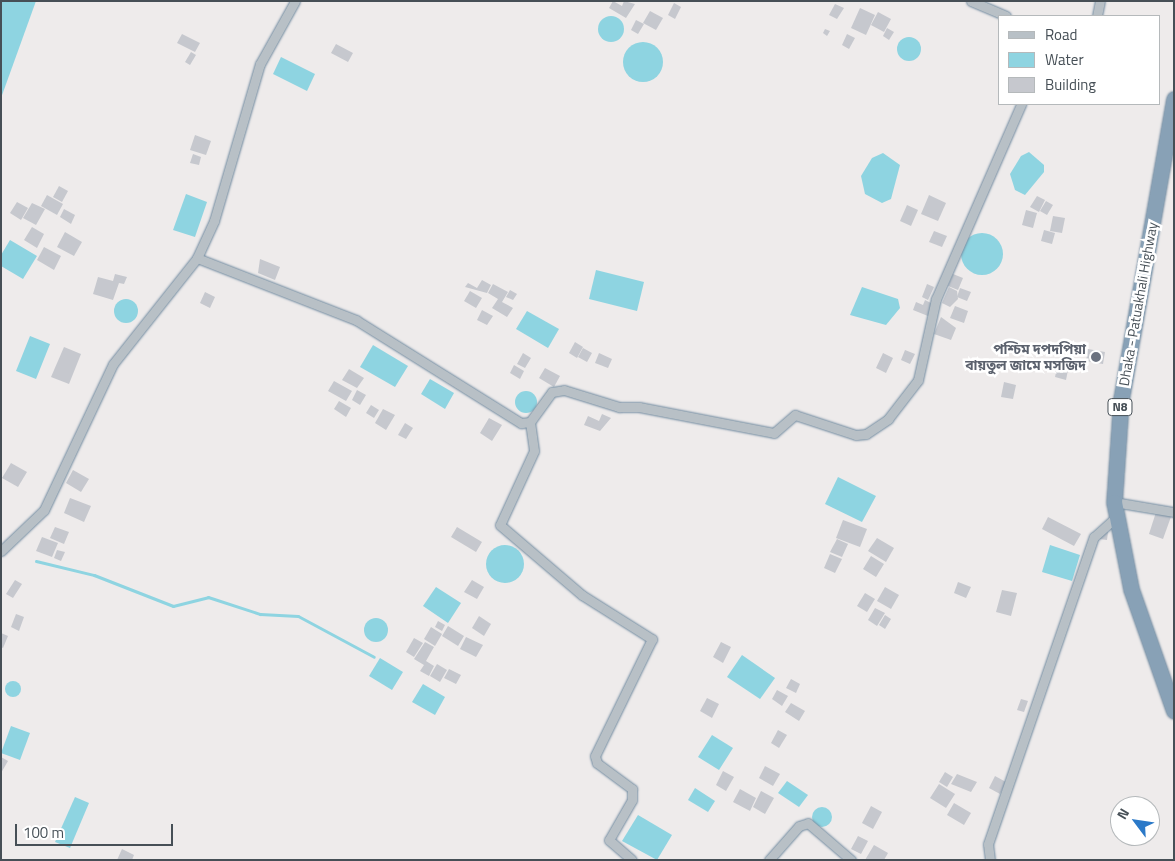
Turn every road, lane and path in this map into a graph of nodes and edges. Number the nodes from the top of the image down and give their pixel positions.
1 (295, 1) edge
2 (971, 1) edge
3 (1100, 1) edge
4 (1004, 15) edge
5 (1097, 15) edge
6 (1174, 99) edge
7 (1021, 105) edge
8 (198, 258) junction
9 (530, 422) junction
10 (1116, 509) junction
11 (1174, 512) edge
12 (1, 551) edge
13 (1174, 711) edge
14 (632, 860) edge
15 (770, 860) edge
16 (852, 860) edge
17 (990, 860) edge

1 - 8 street
2 - 4 street
3 - 5 street
6 - 10 highway, Dhaka - Patuakhali Highway / N8
7 - 9 street
8 - 9 street
8 - 12 street
9 - 14 street
10 - 11 street
10 - 13 highway, Dhaka - Patuakhali Highway / N8
10 - 17 street
15 - 16 street

